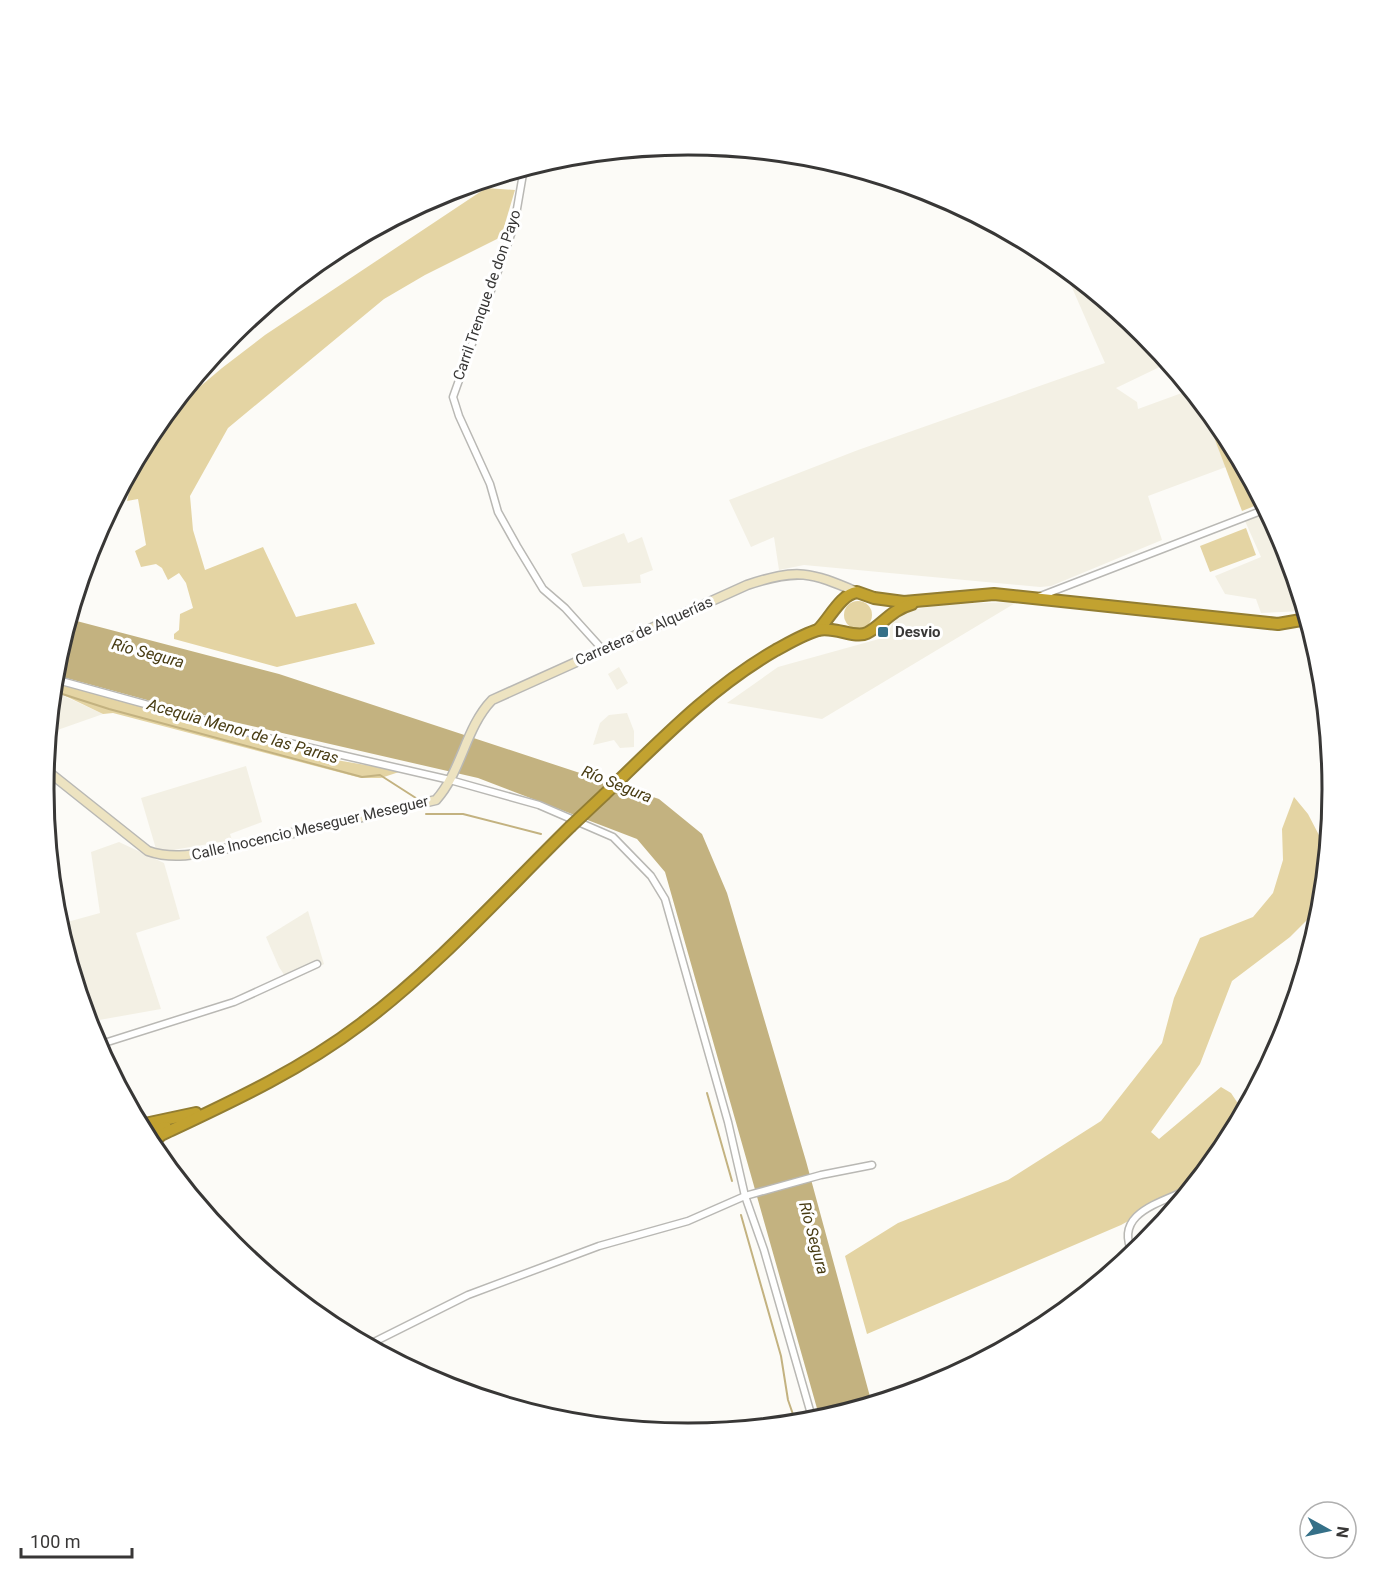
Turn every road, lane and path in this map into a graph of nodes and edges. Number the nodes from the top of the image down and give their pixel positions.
1 (522, 177) edge
2 (1258, 512) edge
3 (834, 580) junction
4 (857, 592) junction
5 (874, 598) junction
6 (1034, 598) junction
7 (927, 600) junction
8 (838, 606) junction
9 (1299, 620) edge
10 (877, 623) junction
11 (818, 630) junction
12 (844, 630) junction
13 (603, 650) junction
14 (63, 682) edge
15 (54, 777) edge
16 (450, 780) junction
17 (317, 964) dead end
18 (107, 1042) edge
19 (233, 1101) junction
20 (150, 1123) edge
21 (154, 1130) edge
22 (159, 1137) edge
23 (872, 1165) dead end
24 (745, 1196) junction
25 (1174, 1196) edge
26 (1128, 1245) edge
27 (376, 1341) edge
28 (810, 1411) edge

1 - 13 street, Carril Trenque de don Payo
2 - 6 street
3 - 4 street, Carretera de Alquerías
3 - 8 street
3 - 13 street, Carretera de Alquerías
4 - 5 highway
4 - 8 highway
5 - 7 highway
5 - 10 highway
6 - 7 highway
6 - 9 highway
7 - 10 highway
8 - 11 highway
8 - 12 highway
10 - 12 highway
11 - 12 highway
11 - 19 highway, bridge
13 - 16 street, Carretera de Alquerías
14 - 16 street
15 - 16 street, Calle Inocencio Meseguer Meseguer
16 - 24 street
17 - 18 street
19 - 20 highway
19 - 21 highway
19 - 22 highway
23 - 24 street
24 - 27 street
24 - 28 street
25 - 26 street

